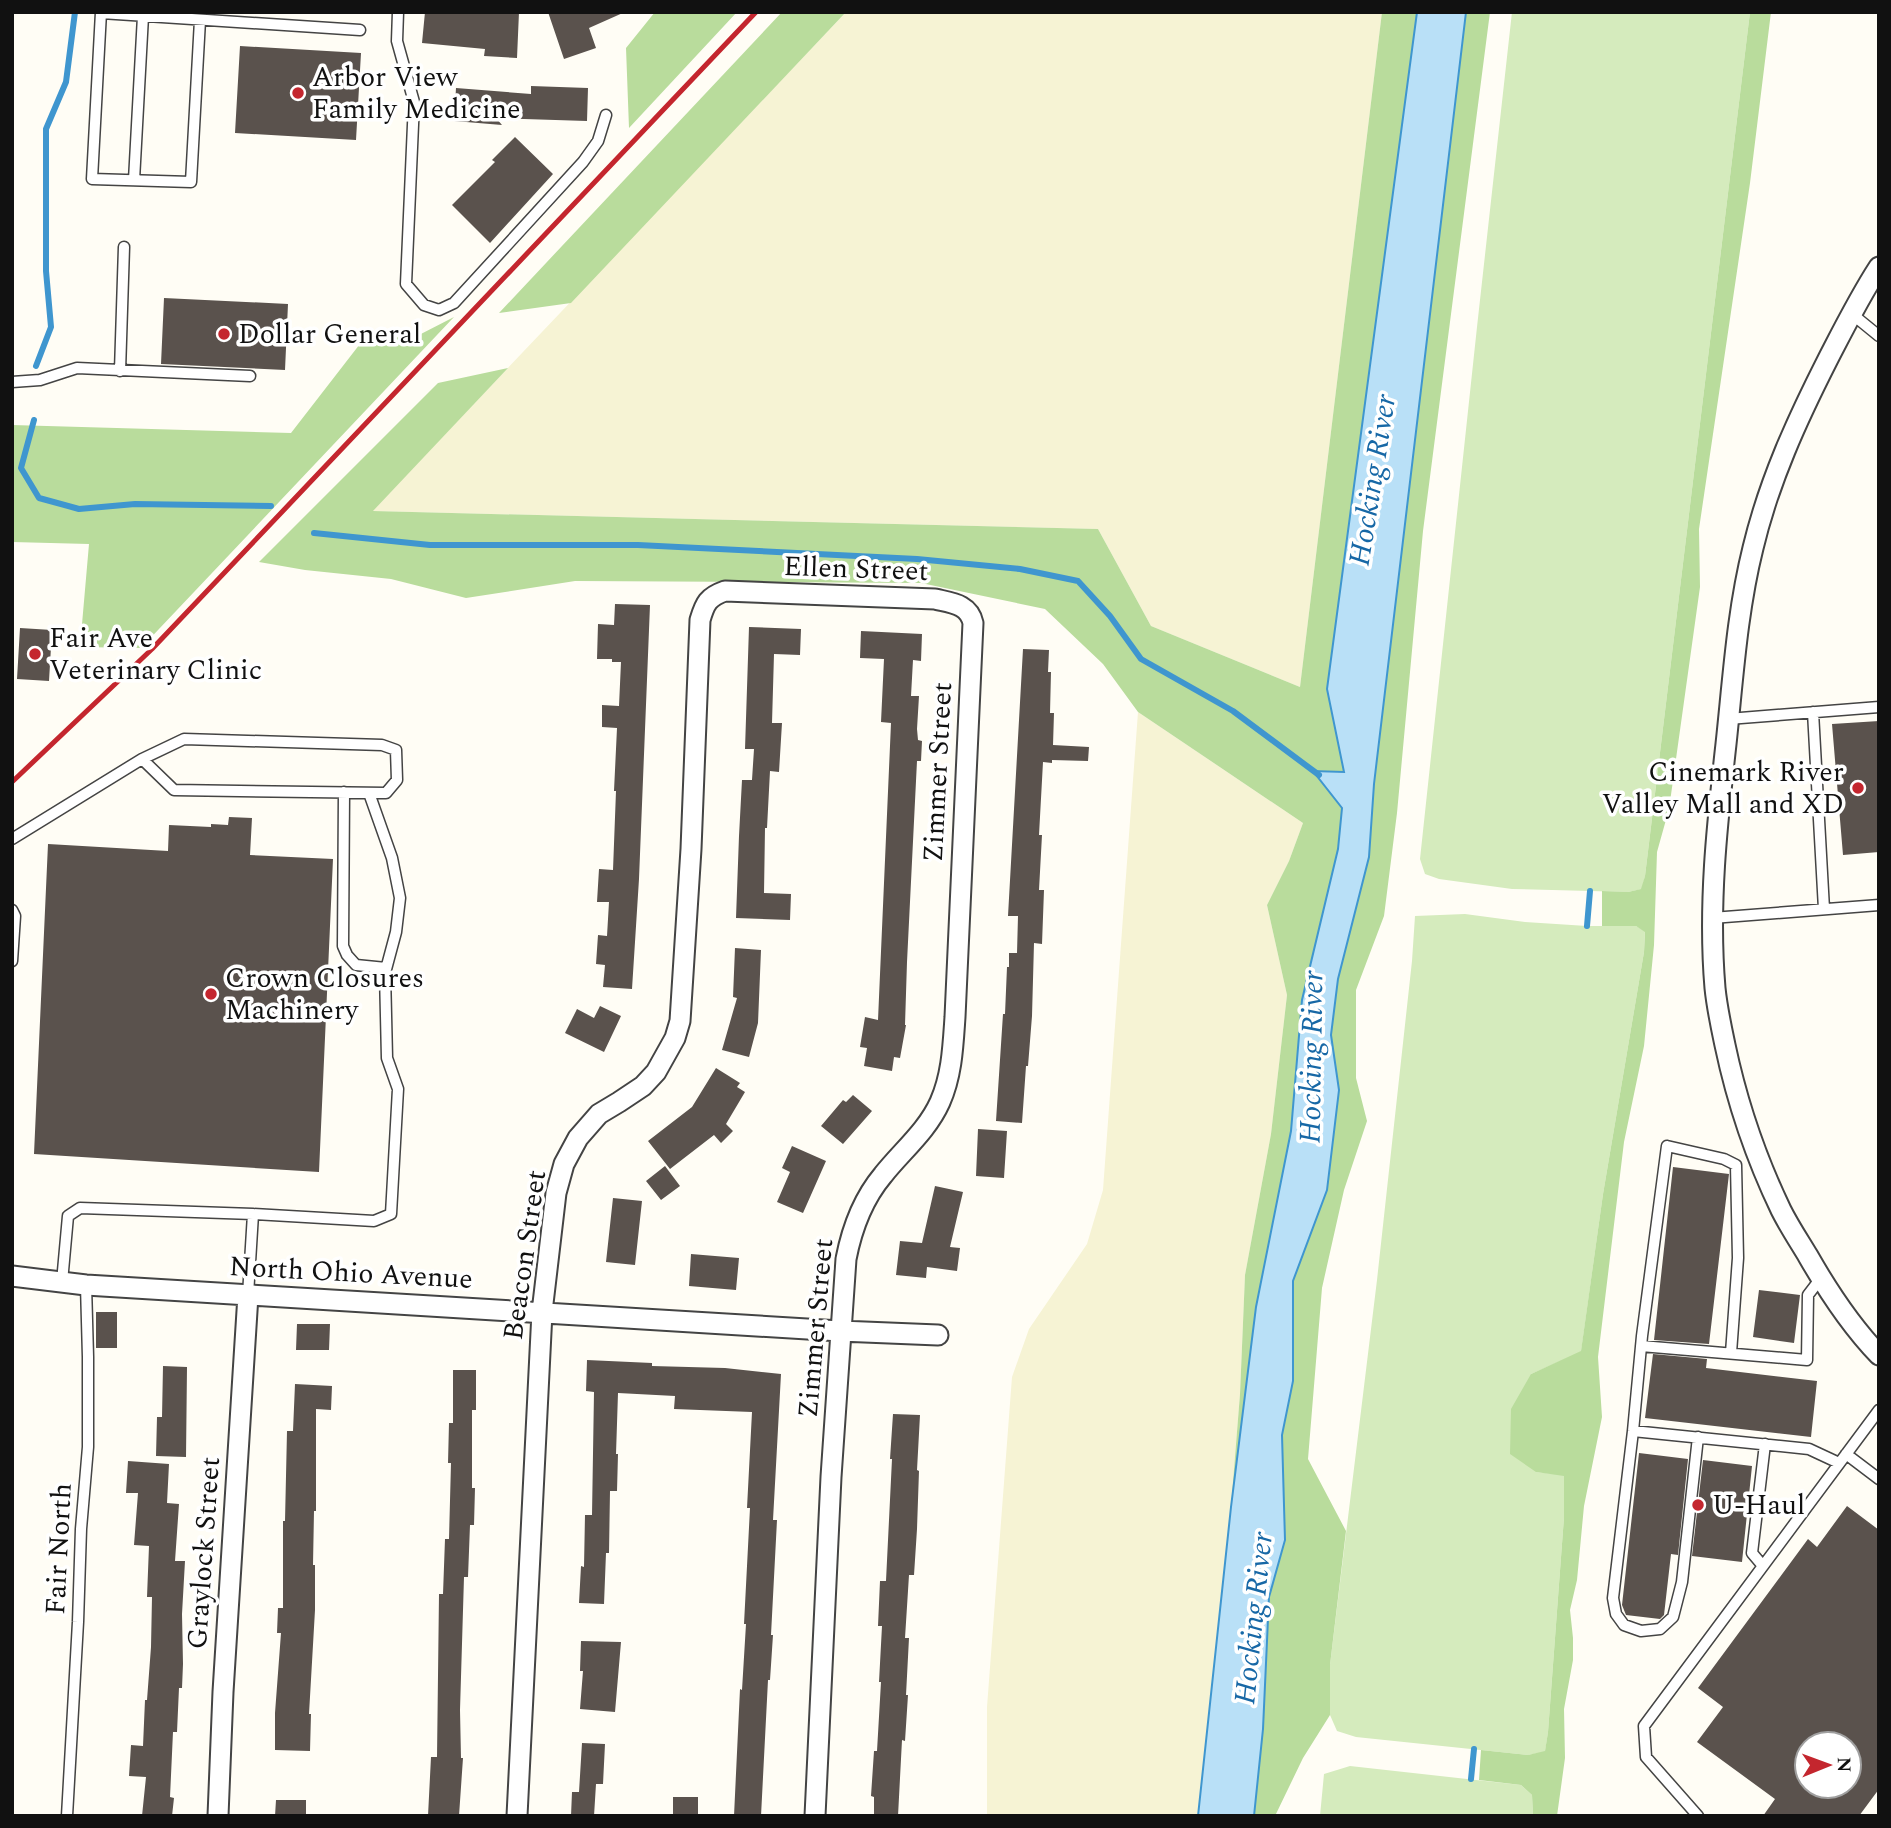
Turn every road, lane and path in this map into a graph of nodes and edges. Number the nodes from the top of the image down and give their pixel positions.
1 (397, 12) edge
2 (101, 13) edge
3 (143, 16) junction
4 (200, 20) junction
5 (360, 30) dead end
6 (606, 115) dead end
7 (134, 180) junction
8 (124, 247) dead end
9 (1879, 267) edge
10 (1852, 314) junction
11 (1879, 336) edge
12 (120, 371) junction
13 (250, 376) dead end
14 (12, 382) edge
15 (725, 591) joint
16 (974, 623) joint
17 (1879, 707) edge
18 (1813, 712) junction
19 (1728, 719) junction
20 (142, 759) junction
21 (344, 792) junction
22 (369, 793) junction
23 (12, 838) edge
24 (1879, 905) edge
25 (1824, 909) junction
26 (12, 910) edge
27 (1712, 918) junction
28 (12, 961) edge
29 (386, 968) junction
30 (1758, 1155) junction
31 (1736, 1166) junction
32 (253, 1214) junction
33 (12, 1276) edge
34 (1821, 1278) junction
35 (62, 1282) junction
36 (86, 1285) junction
37 (248, 1295) junction
38 (542, 1312) junction
39 (841, 1331) junction
40 (938, 1335) dead end
41 (1641, 1346) junction
42 (1731, 1353) junction
43 (1879, 1355) edge
44 (1879, 1410) edge
45 (1633, 1431) junction
46 (1698, 1437) junction
47 (1765, 1444) junction
48 (1843, 1458) junction
49 (1879, 1479) edge
50 (1763, 1566) junction
51 (67, 1816) edge
52 (218, 1816) edge
53 (517, 1816) edge
54 (815, 1816) edge
55 (1698, 1816) edge

1 - 6 lane
2 - 3 lane
2 - 7 lane
3 - 4 lane
3 - 7 lane
4 - 5 lane
4 - 7 lane
8 - 12 lane
9 - 10 street
10 - 11 lane
10 - 19 street
12 - 13 lane
12 - 14 lane
15 - 16 street, Ellen Street
15 - 38 street, Beacon Street
16 - 39 street, Zimmer Street
17 - 18 lane
18 - 19 lane
18 - 25 lane
19 - 27 street
20 - 21 lane
20 - 22 lane
20 - 23 lane
21 - 22 lane
21 - 29 lane
22 - 29 lane
24 - 25 lane
25 - 27 lane
26 - 28 lane
27 - 30 street
29 - 32 lane
30 - 31 lane
30 - 34 street
31 - 41 lane
31 - 42 lane
32 - 35 lane
32 - 37 lane
33 - 35 street, North Ohio Avenue
34 - 42 lane
34 - 43 street
35 - 36 street, North Ohio Avenue
36 - 37 street, North Ohio Avenue
36 - 51 lane, Fair North
37 - 38 street, North Ohio Avenue
37 - 52 street, Graylock Street
38 - 39 street, North Ohio Avenue
38 - 53 street, Beacon Street
39 - 40 street, North Ohio Avenue
39 - 54 street, Zimmer Street
41 - 42 lane
41 - 45 lane
44 - 48 lane
45 - 46 lane
45 - 46 lane
46 - 47 lane
47 - 48 lane
47 - 50 lane
48 - 49 lane
48 - 50 lane
50 - 55 lane

